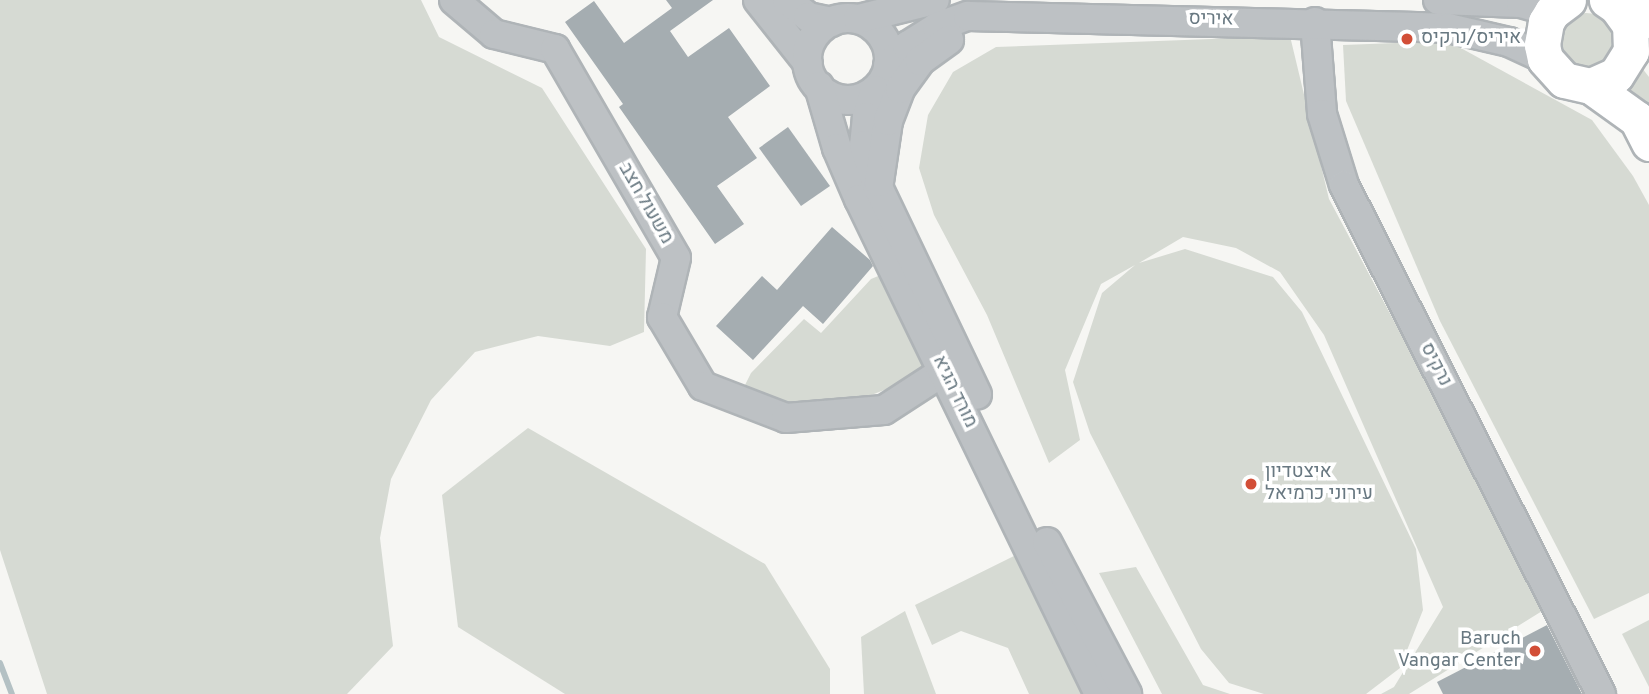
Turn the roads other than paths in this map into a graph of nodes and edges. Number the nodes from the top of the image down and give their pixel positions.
1 (454, 0) edge
2 (758, 0) edge
3 (787, 0) edge
4 (936, 0) edge
5 (1437, 0) edge
6 (1542, 4) edge
7 (999, 15) junction
8 (1634, 19) edge
9 (845, 21) junction
10 (1315, 22) junction
11 (1545, 58) junction
12 (888, 66) junction
13 (813, 74) junction
14 (1591, 86) junction
15 (874, 90) junction
16 (1649, 143) edge
17 (878, 187) junction
18 (944, 371) junction
19 (1099, 694) edge
20 (1127, 694) edge
21 (1601, 694) edge

1 - 18 street, משעול חצב
2 - 13 street, מורד הגיא
3 - 9 street
4 - 9 street
5 - 6 street
6 - 11 main road
7 - 10 street, איריס
7 - 12 street, איריס
7 - 17 street
8 - 14 main road
9 - 12 street
9 - 13 street
10 - 11 street, איריס
10 - 21 street, נרקיס
11 - 14 main road
12 - 15 street
13 - 15 street
13 - 18 street, מורד הגיא
14 - 16 main road
15 - 17 street, מורד הגיא
17 - 20 street, מורד הגיא
18 - 19 street, מורד הגיא

